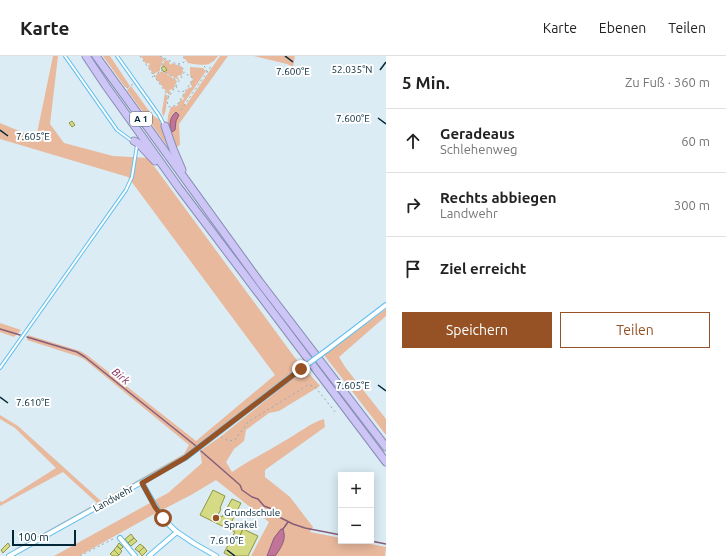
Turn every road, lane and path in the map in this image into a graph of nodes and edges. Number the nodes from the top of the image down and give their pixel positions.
1 (65, 56) edge
2 (86, 56) edge
3 (96, 56) edge
4 (117, 56) edge
5 (140, 56) edge
6 (160, 56) edge
7 (182, 56) edge
8 (165, 58) junction
9 (177, 64) junction
10 (212, 65) dead end
11 (204, 66) dead end
12 (162, 70) junction
13 (184, 73) junction
14 (207, 73) junction
15 (154, 76) junction
16 (152, 77) dead end
17 (178, 81) junction
18 (136, 82) junction
19 (176, 85) junction
20 (127, 88) dead end
21 (186, 91) junction
22 (165, 92) junction
23 (163, 94) dead end
24 (169, 97) junction
25 (181, 110) dead end
26 (165, 126) joint
27 (136, 142) junction
28 (186, 181) junction
29 (179, 188) junction
30 (386, 305) edge
31 (0, 368) edge
32 (336, 413) dead end
33 (218, 433) junction
34 (386, 447) edge
35 (386, 462) edge
36 (142, 483) junction
37 (177, 532) junction
38 (119, 537) joint
39 (9, 556) edge
40 (80, 556) edge
41 (135, 556) edge
42 (149, 556) edge
43 (216, 556) edge

1 - 27 lane
2 - 29 highway, A 1
3 - 28 highway, A 1
4 - 18 lane
5 - 15 path
6 - 8 path
7 - 9 path
8 - 9 path
8 - 12 path
9 - 13 path
10 - 14 path
11 - 14 path
12 - 15 path
12 - 17 path
13 - 17 path
13 - 21 path
14 - 25 path
15 - 16 path
15 - 22 path
17 - 19 path
18 - 20 path
18 - 26 lane
19 - 21 path
19 - 24 path
21 - 24 path
22 - 23 path
22 - 24 path
26 - 28 highway
27 - 29 highway
27 - 31 lane
28 - 34 highway, A 1
29 - 35 highway, A 1
30 - 33 street, Landwehr, bridge
32 - 33 path
33 - 36 street, Landwehr
36 - 37 street
36 - 39 street, Landwehr
37 - 42 street
37 - 43 street
38 - 40 path
38 - 41 street

